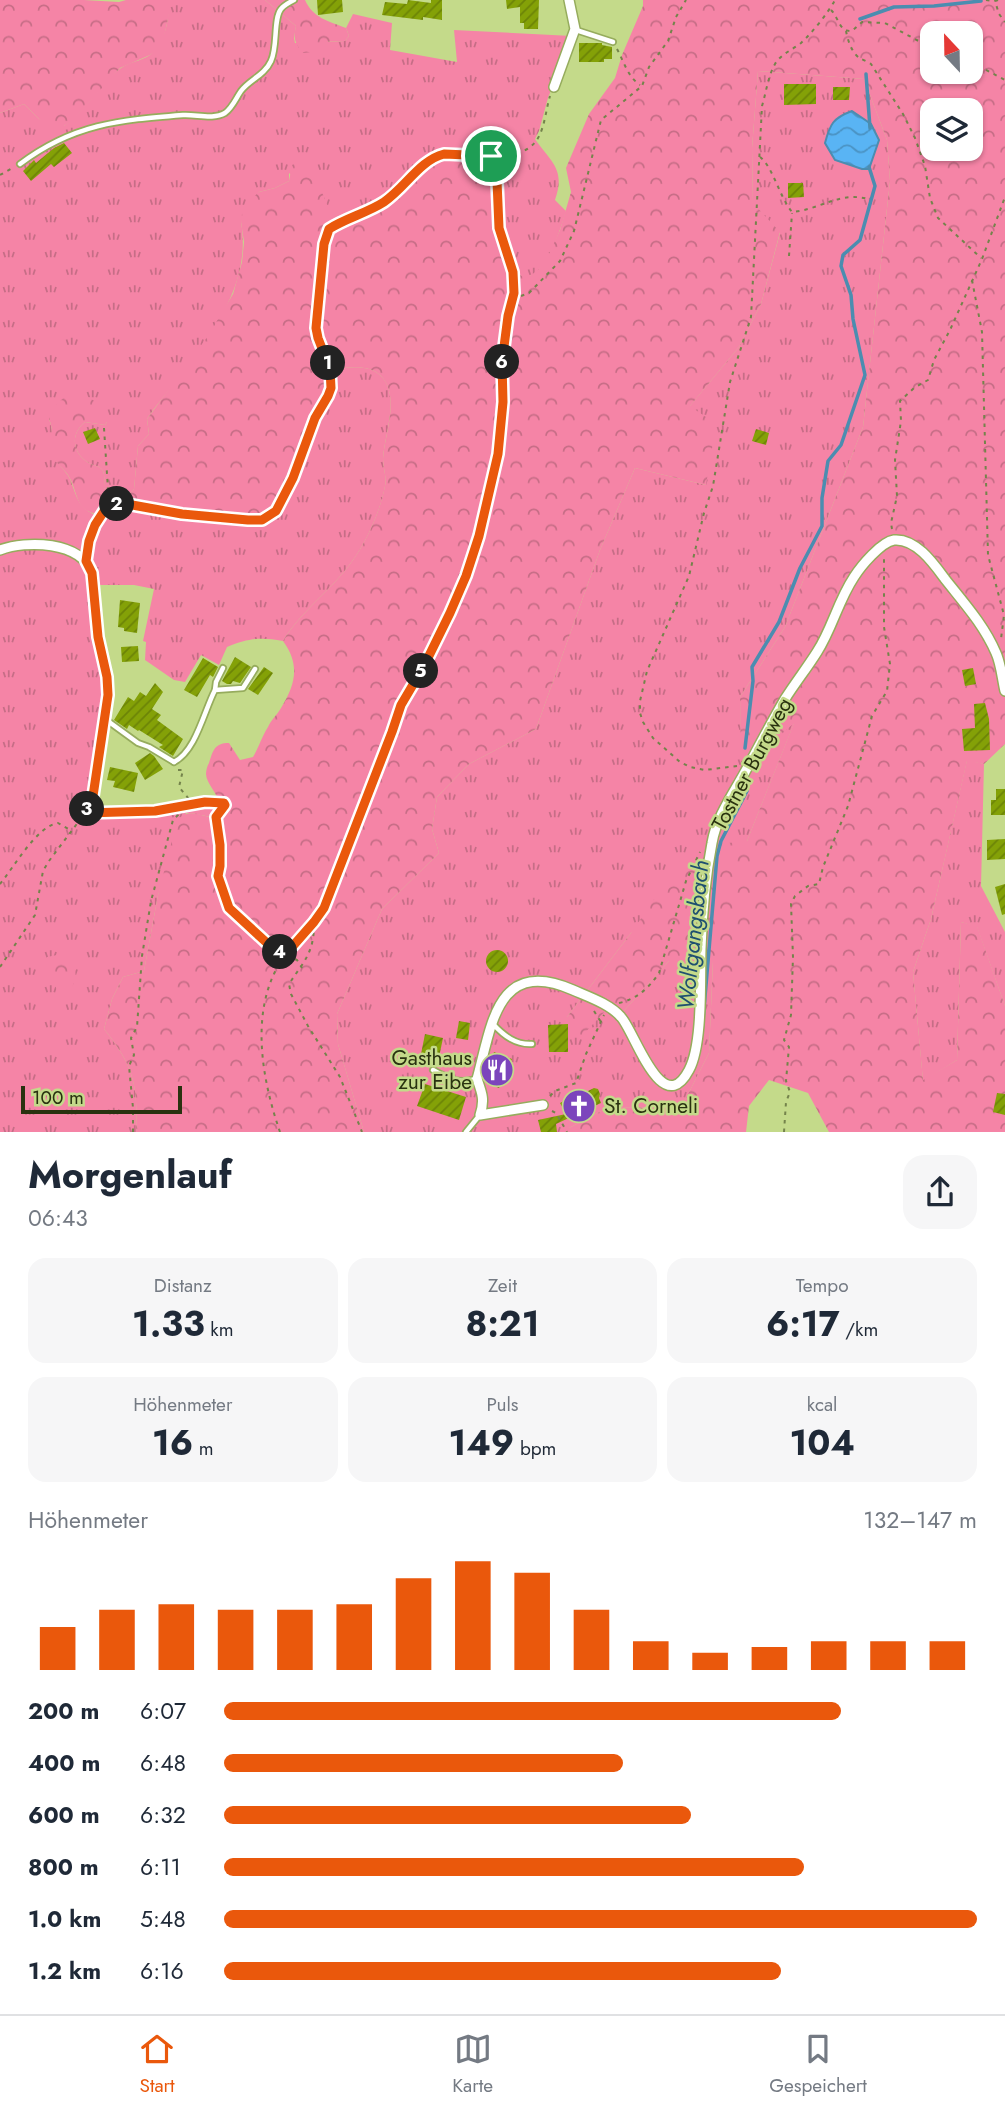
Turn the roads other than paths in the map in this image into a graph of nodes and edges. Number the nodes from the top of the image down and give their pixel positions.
1 (294, 0) edge
2 (569, 0) edge
3 (575, 29) junction
4 (613, 42) road end
5 (554, 88) road end
6 (20, 164) road end
7 (0, 550) edge
8 (222, 668) dead end
9 (255, 668) dead end
10 (215, 690) junction
11 (1005, 691) edge
12 (105, 719) junction
13 (85, 813) road end
14 (492, 1024) junction
15 (532, 1044) dead end
16 (433, 1070) dead end
17 (477, 1079) junction
18 (542, 1105) road end
19 (480, 1115) junction
20 (466, 1132) edge

1 - 6 lane
2 - 3 street
3 - 4 lane
3 - 5 street
7 - 12 street
8 - 10 lane
9 - 10 lane
10 - 12 lane
11 - 14 street, Tostner Burgweg
12 - 13 street
14 - 15 lane
14 - 17 street, Tostner Burgweg
16 - 17 lane
17 - 19 street, Tostner Burgweg
18 - 19 street
19 - 20 lane

